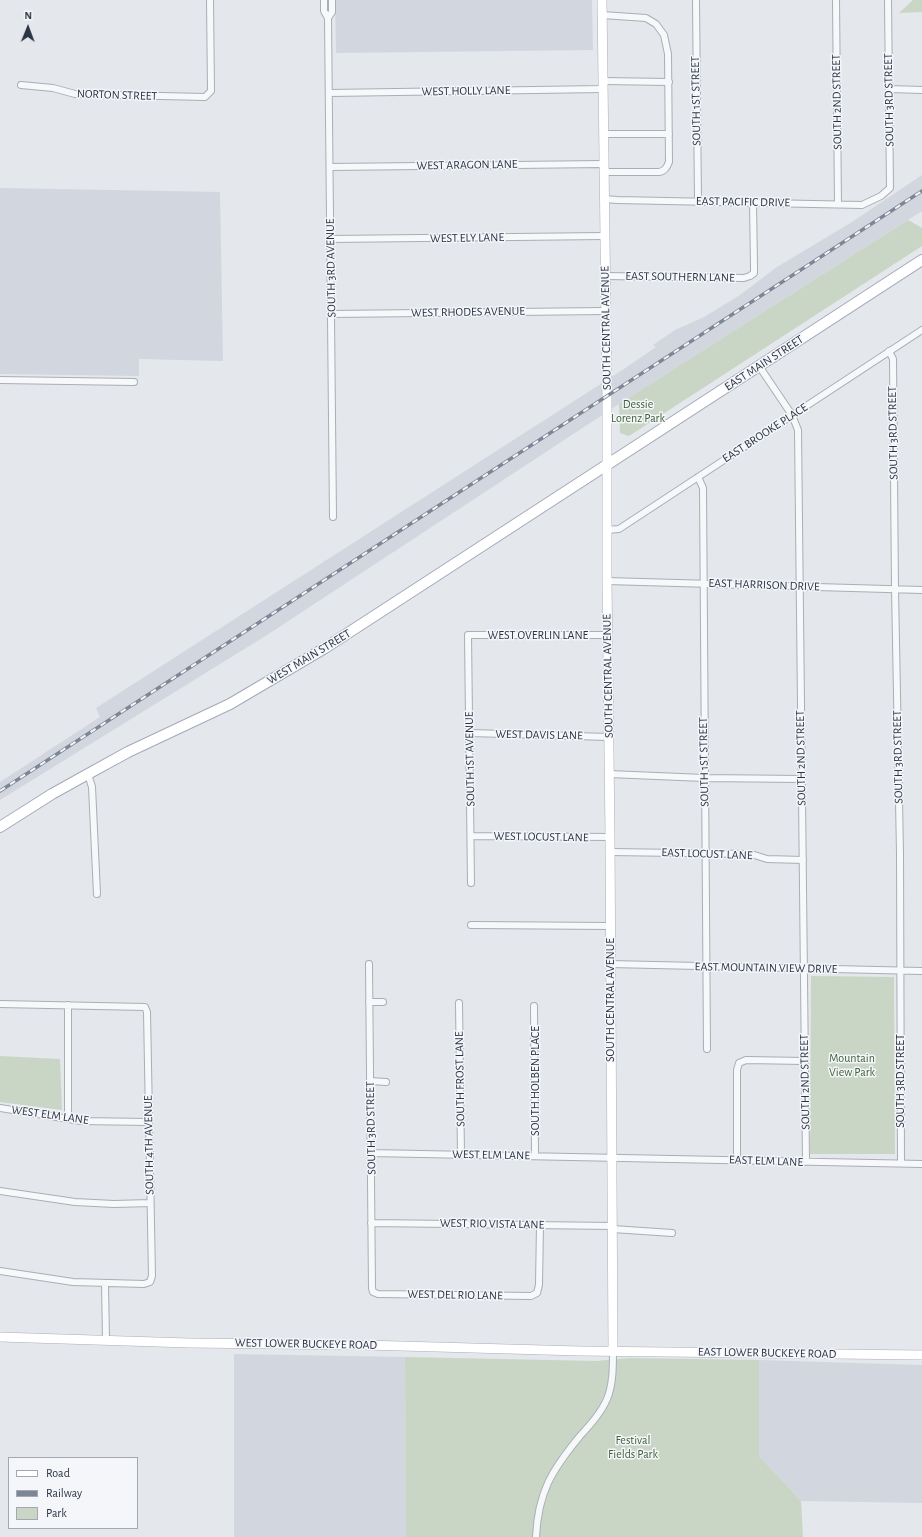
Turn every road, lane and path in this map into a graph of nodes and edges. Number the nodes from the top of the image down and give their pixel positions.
1 (210, 0) edge
2 (324, 0) edge
3 (332, 0) edge
4 (602, 0) edge
5 (696, 0) edge
6 (836, 0) edge
7 (888, 0) edge
8 (602, 16) junction
9 (328, 18) junction
10 (669, 82) junction
11 (21, 85) dead end
12 (603, 85) junction
13 (889, 90) junction
14 (922, 90) edge
15 (329, 93) junction
16 (604, 134) junction
17 (669, 134) junction
18 (330, 167) junction
19 (604, 168) junction
20 (881, 196) joint
21 (604, 199) junction
22 (698, 202) junction
23 (754, 202) junction
24 (838, 204) junction
25 (604, 236) junction
26 (330, 239) junction
27 (922, 260) edge
28 (605, 276) junction
29 (605, 311) junction
30 (331, 314) junction
31 (922, 330) edge
32 (889, 351) junction
33 (759, 366) junction
34 (0, 380) edge
35 (134, 382) dead end
36 (792, 415) junction
37 (607, 466) junction
38 (698, 477) junction
39 (333, 517) dead end
40 (607, 530) junction
41 (607, 581) junction
42 (703, 583) junction
43 (799, 585) junction
44 (895, 589) junction
45 (922, 590) edge
46 (468, 635) joint
47 (608, 635) junction
48 (470, 734) junction
49 (609, 737) junction
50 (88, 774) junction
51 (609, 774) junction
52 (704, 778) junction
53 (801, 779) junction
54 (0, 827) edge
55 (472, 836) junction
56 (610, 837) junction
57 (610, 852) junction
58 (706, 853) junction
59 (803, 860) junction
60 (471, 883) dead end
61 (97, 894) dead end
62 (471, 925) dead end
63 (610, 926) junction
64 (369, 964) dead end
65 (610, 964) junction
66 (708, 967) junction
67 (804, 969) junction
68 (900, 971) junction
69 (922, 971) edge
70 (369, 1002) junction
71 (383, 1002) dead end
72 (459, 1003) dead end
73 (0, 1004) edge
74 (68, 1005) junction
75 (534, 1006) dead end
76 (708, 1049) dead end
77 (804, 1061) junction
78 (370, 1081) junction
79 (386, 1082) dead end
80 (0, 1108) edge
81 (68, 1119) junction
82 (148, 1122) junction
83 (371, 1153) junction
84 (461, 1155) junction
85 (535, 1156) junction
86 (611, 1156) junction
87 (736, 1160) junction
88 (806, 1162) junction
89 (901, 1163) junction
90 (922, 1164) edge
91 (0, 1191) edge
92 (150, 1203) junction
93 (371, 1223) junction
94 (540, 1225) junction
95 (612, 1228) junction
96 (672, 1233) dead end
97 (0, 1271) edge
98 (105, 1284) junction
99 (373, 1292) joint
100 (0, 1337) edge
101 (106, 1339) junction
102 (613, 1351) junction
103 (922, 1355) edge
104 (536, 1537) edge

1 - 11 street, NORTON STREET
2 - 9 street, SOUTH 3RD AVENUE
3 - 9 street, SOUTH 3RD AVENUE
4 - 8 street, SOUTH CENTRAL AVENUE
5 - 22 street, SOUTH 1ST STREET
6 - 24 street, SOUTH 2ND STREET
7 - 13 street, SOUTH 3RD STREET
8 - 10 street
8 - 12 street, SOUTH CENTRAL AVENUE
9 - 15 street, SOUTH 3RD AVENUE
10 - 12 street, WEST HOLLY LANE
10 - 17 street
12 - 15 street, WEST HOLLY LANE
12 - 16 street, SOUTH CENTRAL AVENUE
13 - 14 street
13 - 20 street, SOUTH 3RD STREET
15 - 18 street, SOUTH 3RD AVENUE
16 - 17 street
16 - 19 street, SOUTH CENTRAL AVENUE
17 - 19 street, WEST ARAGON LANE
18 - 19 street, WEST ARAGON LANE
18 - 26 street, SOUTH 3RD AVENUE
19 - 21 street, SOUTH CENTRAL AVENUE
20 - 24 street, EAST PACIFIC DRIVE
21 - 22 street, EAST PACIFIC DRIVE
21 - 25 street, SOUTH CENTRAL AVENUE
22 - 23 street, EAST PACIFIC DRIVE
23 - 24 street, EAST PACIFIC DRIVE
23 - 28 street, EAST SOUTHERN LANE
25 - 26 street, WEST ELY LANE
25 - 28 street, SOUTH CENTRAL AVENUE
26 - 30 street, SOUTH 3RD AVENUE
27 - 33 main road, EAST MAIN STREET
28 - 29 street, SOUTH CENTRAL AVENUE
29 - 30 street, WEST RHODES AVENUE
29 - 37 street, SOUTH CENTRAL AVENUE
30 - 39 street, SOUTH 3RD AVENUE
31 - 32 street, EAST BROOKE PLACE
32 - 36 street, EAST BROOKE PLACE
32 - 44 street, SOUTH 3RD STREET
33 - 36 street, SOUTH 2ND STREET
33 - 37 main road, EAST MAIN STREET
34 - 35 street
36 - 38 street, EAST BROOKE PLACE
36 - 43 street, SOUTH 2ND STREET
37 - 40 street, SOUTH CENTRAL AVENUE
37 - 50 main road, WEST MAIN STREET
38 - 40 street, EAST BROOKE PLACE
38 - 42 street, SOUTH 1ST STREET
40 - 41 street, SOUTH CENTRAL AVENUE
41 - 42 street, EAST HARRISON DRIVE
41 - 47 street, SOUTH CENTRAL AVENUE
42 - 43 street, EAST HARRISON DRIVE
42 - 52 street, SOUTH 1ST STREET
43 - 44 street, EAST HARRISON DRIVE
43 - 53 street, SOUTH 2ND STREET
44 - 45 street, EAST HARRISON DRIVE
44 - 68 street, SOUTH 3RD STREET
46 - 47 street, WEST OVERLIN LANE
46 - 48 street, SOUTH 1ST AVENUE
47 - 49 street, SOUTH CENTRAL AVENUE
48 - 49 street, WEST DAVIS LANE
48 - 55 street, SOUTH 1ST AVENUE
49 - 51 street, SOUTH CENTRAL AVENUE
50 - 54 main road, WEST MAIN STREET
50 - 61 street
51 - 52 street
51 - 56 street, SOUTH CENTRAL AVENUE
52 - 53 street
52 - 58 street, SOUTH 1ST STREET
53 - 59 street, SOUTH 2ND STREET
55 - 56 street, WEST LOCUST LANE
55 - 60 street, SOUTH 1ST AVENUE
56 - 57 street, SOUTH CENTRAL AVENUE
57 - 58 street, EAST LOCUST LANE
57 - 63 street, SOUTH CENTRAL AVENUE
58 - 59 street, EAST LOCUST LANE
58 - 66 street, SOUTH 1ST STREET
59 - 67 street, SOUTH 2ND STREET
62 - 63 street
63 - 65 street, SOUTH CENTRAL AVENUE
64 - 70 street, SOUTH 3RD STREET
65 - 66 street, EAST MOUNTAIN VIEW DRIVE
65 - 86 street, SOUTH CENTRAL AVENUE
66 - 67 street, EAST MOUNTAIN VIEW DRIVE
66 - 76 street, SOUTH 1ST STREET
67 - 68 street, EAST MOUNTAIN VIEW DRIVE
67 - 77 street, SOUTH 2ND STREET
68 - 69 street, EAST MOUNTAIN VIEW DRIVE
68 - 89 street, SOUTH 3RD STREET
70 - 71 street
70 - 78 street, SOUTH 3RD STREET
72 - 84 street, SOUTH FROST LANE
73 - 74 street
74 - 81 street
74 - 82 street, SOUTH 4TH AVENUE
75 - 85 street, SOUTH HOLBEN PLACE
77 - 87 street
77 - 88 street, SOUTH 2ND STREET
78 - 79 street
78 - 83 street, SOUTH 3RD STREET
80 - 81 street, WEST ELM LANE
81 - 82 street, WEST ELM LANE
82 - 92 street, SOUTH 4TH AVENUE
83 - 84 street, WEST ELM LANE
83 - 93 street, SOUTH 3RD STREET
84 - 85 street, WEST ELM LANE
85 - 86 street, WEST ELM LANE
86 - 87 street, EAST ELM LANE
86 - 95 street, SOUTH CENTRAL AVENUE
87 - 88 street, EAST ELM LANE
88 - 89 street, EAST ELM LANE
89 - 90 street, EAST ELM LANE
91 - 92 street
92 - 98 street, SOUTH 4TH AVENUE
93 - 94 street, WEST RIO VISTA LANE
93 - 99 street, SOUTH 3RD STREET
94 - 95 street, WEST RIO VISTA LANE
94 - 99 street, WEST DEL RIO LANE
95 - 96 street, WEST RIO VISTA LANE
95 - 102 street, SOUTH CENTRAL AVENUE
97 - 98 street
98 - 101 street
100 - 101 street, WEST LOWER BUCKEYE ROAD
101 - 102 street, WEST LOWER BUCKEYE ROAD
102 - 103 street, EAST LOWER BUCKEYE ROAD
102 - 104 street

